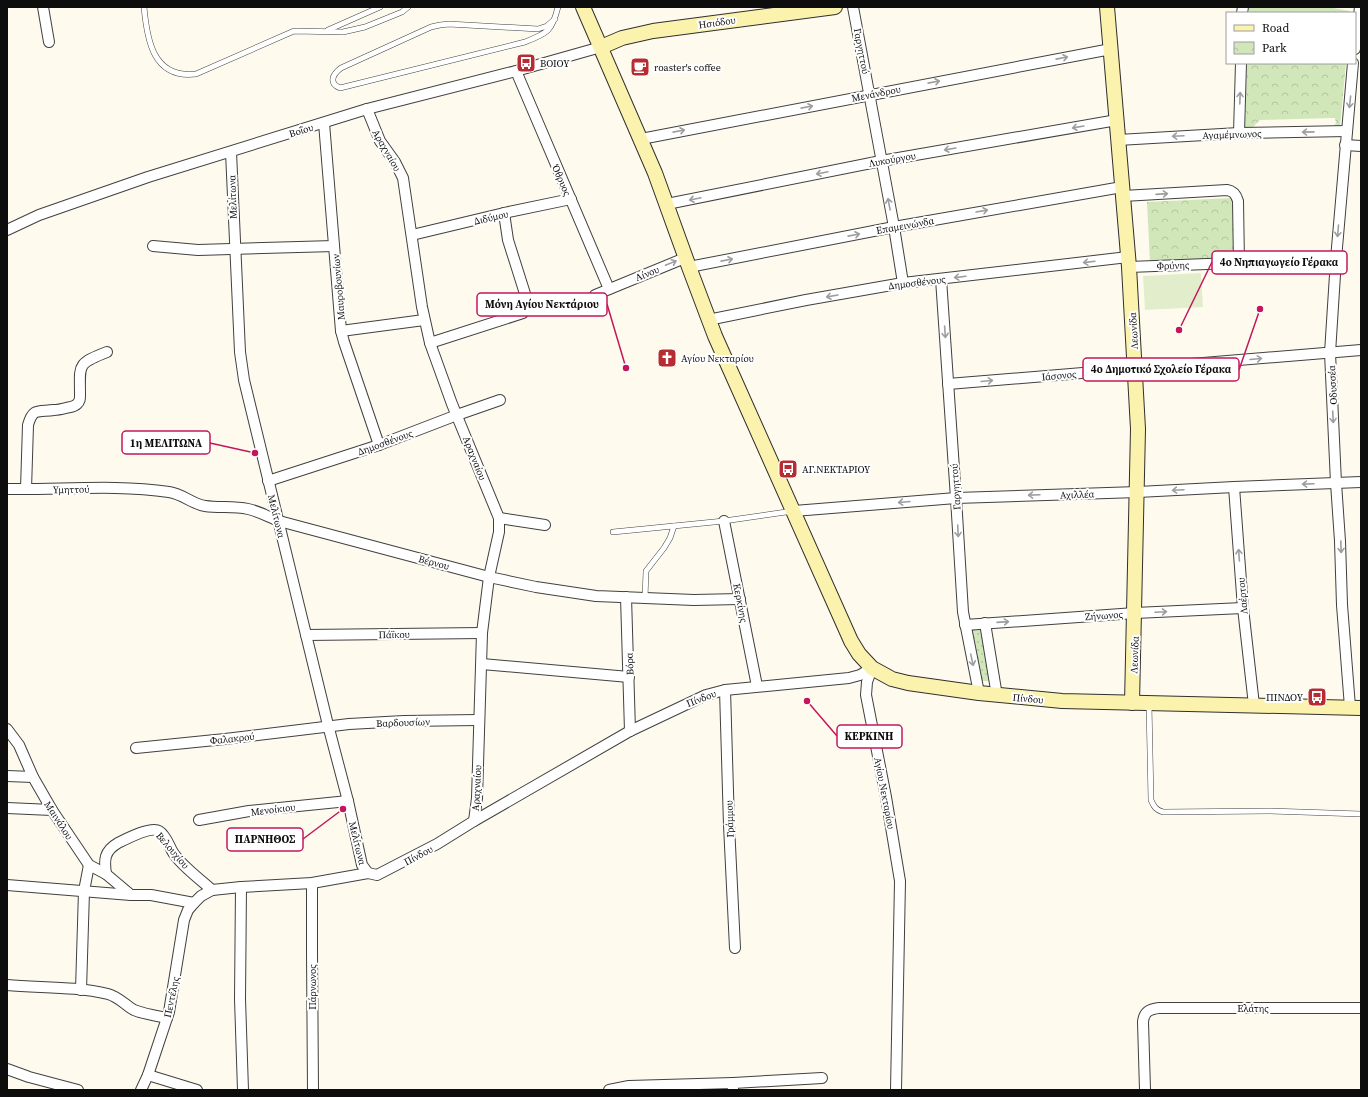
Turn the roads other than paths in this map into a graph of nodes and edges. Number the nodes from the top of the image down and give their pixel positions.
1 (43, 7) edge
2 (144, 7) edge
3 (380, 7) edge
4 (408, 7) edge
5 (558, 7) edge
6 (583, 7) edge
7 (836, 7) edge
8 (853, 7) edge
9 (1108, 7) edge
10 (1360, 7) edge
11 (555, 19) junction
12 (326, 31) junction
13 (1356, 41) edge
14 (49, 42) dead end
15 (601, 47) junction
16 (1111, 49) junction
17 (1241, 64) edge
18 (1353, 64) edge
19 (516, 71) junction
20 (870, 94) junction
21 (367, 109) junction
22 (1117, 120) junction
23 (324, 123) junction
24 (1346, 131) junction
25 (1239, 133) junction
26 (641, 139) junction
27 (1118, 140) junction
28 (1345, 145) junction
29 (1361, 146) edge
30 (231, 152) junction
31 (881, 161) junction
32 (1122, 191) junction
33 (571, 199) junction
34 (668, 204) junction
35 (504, 213) junction
36 (894, 227) junction
37 (7, 230) edge
38 (412, 235) junction
39 (153, 246) dead end
40 (334, 246) junction
41 (234, 248) junction
42 (1336, 259) junction
43 (687, 262) junction
44 (1129, 262) junction
45 (1239, 263) junction
46 (941, 279) junction
47 (903, 283) junction
48 (609, 289) junction
49 (595, 295) dead end
50 (424, 320) junction
51 (708, 320) junction
52 (341, 331) junction
53 (430, 343) junction
54 (1361, 350) edge
55 (107, 352) dead end
56 (1330, 353) junction
57 (1135, 369) junction
58 (948, 384) junction
59 (500, 400) dead end
60 (457, 415) junction
61 (379, 445) junction
62 (268, 481) junction
63 (1361, 482) edge
64 (1336, 483) junction
65 (1234, 487) junction
66 (135, 488) joint
67 (7, 489) edge
68 (26, 489) junction
69 (1138, 492) junction
70 (956, 498) junction
71 (794, 511) junction
72 (499, 518) junction
73 (724, 521) junction
74 (279, 522) junction
75 (545, 525) dead end
76 (674, 526) junction
77 (613, 532) dead end
78 (489, 577) junction
79 (626, 597) junction
80 (645, 598) junction
81 (740, 599) junction
82 (1243, 608) junction
83 (1135, 613) junction
84 (985, 624) junction
85 (965, 625) junction
86 (482, 633) junction
87 (306, 635) junction
88 (482, 664) junction
89 (872, 668) junction
90 (629, 677) junction
91 (757, 686) junction
92 (725, 690) junction
93 (979, 693) junction
94 (997, 696) junction
95 (1132, 703) junction
96 (1149, 704) junction
97 (1254, 705) junction
98 (1355, 708) edge
99 (478, 720) junction
100 (328, 725) junction
101 (7, 728) edge
102 (630, 731) junction
103 (136, 748) dead end
104 (7, 776) edge
105 (33, 778) junction
106 (348, 801) junction
107 (7, 808) edge
108 (52, 810) junction
109 (1361, 814) edge
110 (199, 820) dead end
111 (474, 821) junction
112 (89, 865) junction
113 (368, 873) junction
114 (106, 874) junction
115 (312, 883) junction
116 (7, 885) edge
117 (241, 887) junction
118 (212, 890) junction
119 (84, 892) junction
120 (131, 895) junction
121 (194, 903) junction
122 (735, 948) dead end
123 (7, 985) edge
124 (81, 990) junction
125 (1361, 1008) edge
126 (167, 1018) junction
127 (7, 1069) edge
128 (148, 1075) junction
129 (822, 1078) dead end
130 (733, 1086) edge
131 (78, 1090) edge
132 (141, 1090) edge
133 (197, 1090) edge
134 (243, 1090) edge
135 (313, 1090) edge
136 (609, 1090) edge
137 (896, 1090) edge
138 (1145, 1090) edge

1 - 14 street
2 - 12 lane
3 - 12 lane
4 - 12 lane
5 - 11 lane
6 - 15 street
7 - 15 street, Ησιόδου
8 - 20 street, Γαργηττού
9 - 16 street, Λεωνίδα
10 - 13 street
11 - 11 lane
15 - 19 street, Βοΐου
15 - 26 street
20 -> 16 street, Μενάνδρου
16 - 22 street, Λεωνίδα
25 -> 17 street
18 -> 24 street, Οδυσσέα
19 - 21 street, Βοΐου
19 - 33 street, Όθρυος
26 -> 20 street, Μενάνδρου
20 - 31 street, Γαργηττού
21 - 23 street, Βοΐου
21 - 38 street, Αραχναίου
22 - 27 street, Λεωνίδα
22 -> 31 street, Λυκούργου
23 - 30 street, Βοΐου
23 - 40 street, Μαυροβουνίων
24 -> 25 street, Αγαμέμνωνος
24 - 28 street, Οδυσσέα
25 -> 27 street, Αγαμέμνωνος
26 - 34 street
27 - 32 street, Λεωνίδα
28 - 29 street
28 -> 42 street, Οδυσσέα
30 - 37 street, Βοΐου
30 - 41 street, Μελίτωνα
31 -> 34 street, Λυκούργου
36 -> 31 street, Γαργηττού
36 -> 32 street, Επαμεινώνδα
32 - 44 street, Λεωνίδα
32 -> 45 street, Επαμεινώνδα
33 - 35 street, Διδύμου
33 - 48 street, Όθρυος
34 - 43 street
35 - 38 street, Διδύμου
35 - 53 street
43 -> 36 street, Επαμεινώνδα
36 - 47 street, Γαργηττού
38 - 50 street, Αραχναίου
39 - 41 street
40 - 41 street
40 - 52 street, Μαυροβουνίων
41 - 62 street, Μελίτωνα
42 - 45 street, Φρύνης
42 - 56 street, Οδυσσέα
48 -> 43 street, Αίνου
43 - 51 street
44 - 45 street, Φρύνης
44 -> 46 street, Δημοσθένους
44 - 57 street, Λεωνίδα
46 - 47 street, Δημοσθένους
46 -> 58 street, Γαργηττού
47 -> 51 street, Δημοσθένους
48 - 49 street, Αίνου
50 - 52 street
50 - 53 street, Αραχναίου
51 - 71 street
52 - 61 street, Μαυροβουνίων
53 - 60 street, Αραχναίου
54 - 56 street, Ιάσονος
55 - 68 street
57 -> 56 street, Ιάσονος
56 -> 64 street, Οδυσσέα
58 -> 57 street, Ιάσονος
57 - 69 street, Λεωνίδα
58 - 70 street, Γαργηττού
59 - 60 street, Δημοσθένους
60 - 61 street, Δημοσθένους
60 - 72 street, Αραχναίου
61 - 62 street, Δημοσθένους
62 - 74 street, Μελίτωνα
63 - 64 street, Αχιλλέα
64 -> 65 street, Αχιλλέα
64 -> 98 street, Οδυσσέα
65 -> 69 street, Αχιλλέα
82 -> 65 street, Λαέρτου
66 - 68 street, Υμηττού
66 - 74 street, Βέρνου
67 - 68 street, Υμηττού
69 -> 70 street, Αχιλλέα
69 - 83 street, Λεωνίδα
70 -> 71 street, Αχιλλέα
70 -> 85 street, Γαργηττού
71 - 73 lane
71 - 89 street
72 - 75 street
72 - 78 street, Αραχναίου
73 - 76 lane
73 - 81 street, Κερκίνης
74 - 78 street, Βέρνου
74 - 87 street, Μελίτωνα
76 - 77 lane
76 - 80 lane
78 - 79 street, Βέρνου
78 - 86 street, Αραχναίου
79 - 80 street, Βέρνου
79 - 90 street, Βόρα
80 - 81 street, Βέρνου
81 - 91 street, Κερκίνης
83 -> 82 street, Ζήνωνος
82 - 97 street, Λαέρτου
84 -> 83 street, Ζήνωνος
83 - 95 street, Λεωνίδα
84 - 85 street, Ζήνωνος
84 - 94 street
85 -> 93 street, Γαργηττού
86 - 87 street, Πάϊκου
86 - 88 street, Αραχναίου
87 - 100 street, Μελίτωνα
88 - 90 street
88 - 99 street, Αραχναίου
89 - 91 street, Πίνδου
89 - 93 street, Πίνδου
89 - 137 street, Αγίου Νεκταρίου
90 - 102 street, Βόρα
91 - 92 street, Πίνδου
92 - 102 street, Πίνδου
92 - 122 street, Γράμμου
93 - 94 street, Πίνδου
94 - 95 street, Πίνδου
95 - 96 street, Πίνδου
96 - 97 street, Πίνδου
96 - 109 lane
97 - 98 street, Πίνδου
99 - 100 street, Βαρδουσίων
99 - 111 street, Αραχναίου
100 - 103 street, Φαλακρού
100 - 106 street, Μελίτωνα
101 - 105 street, Μαινάλου
102 - 111 street, Πίνδου
104 - 105 street
105 - 108 street, Μαινάλου
106 - 110 street, Μενοίκιου
106 - 113 street, Μελίτωνα
107 - 108 street
108 - 112 street, Μαινάλου
111 - 113 street, Πίνδου
112 - 114 street, Μαινάλου
112 - 119 street
113 - 115 street, Πίνδου
114 - 118 street, Βελουχίου
114 - 120 street, Μαινάλου
115 - 117 street, Πίνδου
115 - 135 street, Πάρνωνος
116 - 119 street
117 - 118 street, Πίνδου
117 - 134 street
118 - 121 street, Πίνδου
119 - 120 street
119 - 124 street
120 - 121 street
121 - 126 street, Πεντέλης
123 - 124 street
124 - 126 street
125 - 138 street, Ελάτης
126 - 128 street, Πεντέλης
127 - 131 street
128 - 132 street, Πεντέλης
128 - 133 street
129 - 130 street
130 - 136 street

